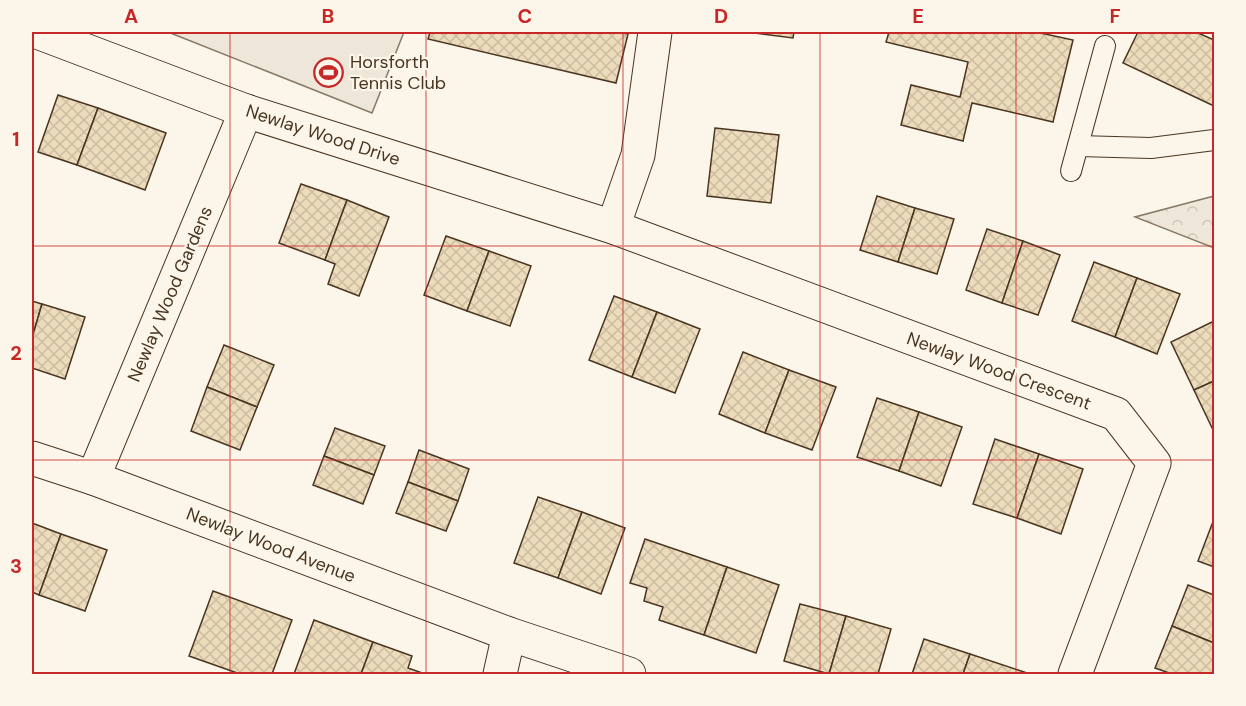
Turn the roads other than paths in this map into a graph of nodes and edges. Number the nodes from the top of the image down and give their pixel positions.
1 (37, 32) edge
2 (655, 32) edge
3 (1105, 46) dead end
4 (246, 111) junction
5 (1215, 140) edge
6 (1078, 146) junction
7 (1071, 171) dead end
8 (613, 227) junction
9 (32, 458) edge
10 (93, 478) junction
11 (509, 634) junction
12 (500, 675) edge
13 (628, 675) edge
14 (1075, 675) edge

1 - 4 street, Newlay Wood Drive
2 - 8 street
3 - 6 lane
4 - 8 street, Newlay Wood Drive
4 - 10 street, Newlay Wood Gardens
5 - 6 lane
6 - 7 lane
8 - 14 street, Newlay Wood Crescent
9 - 10 street, Newlay Wood Avenue
10 - 11 street, Newlay Wood Avenue
11 - 12 street
11 - 13 street

